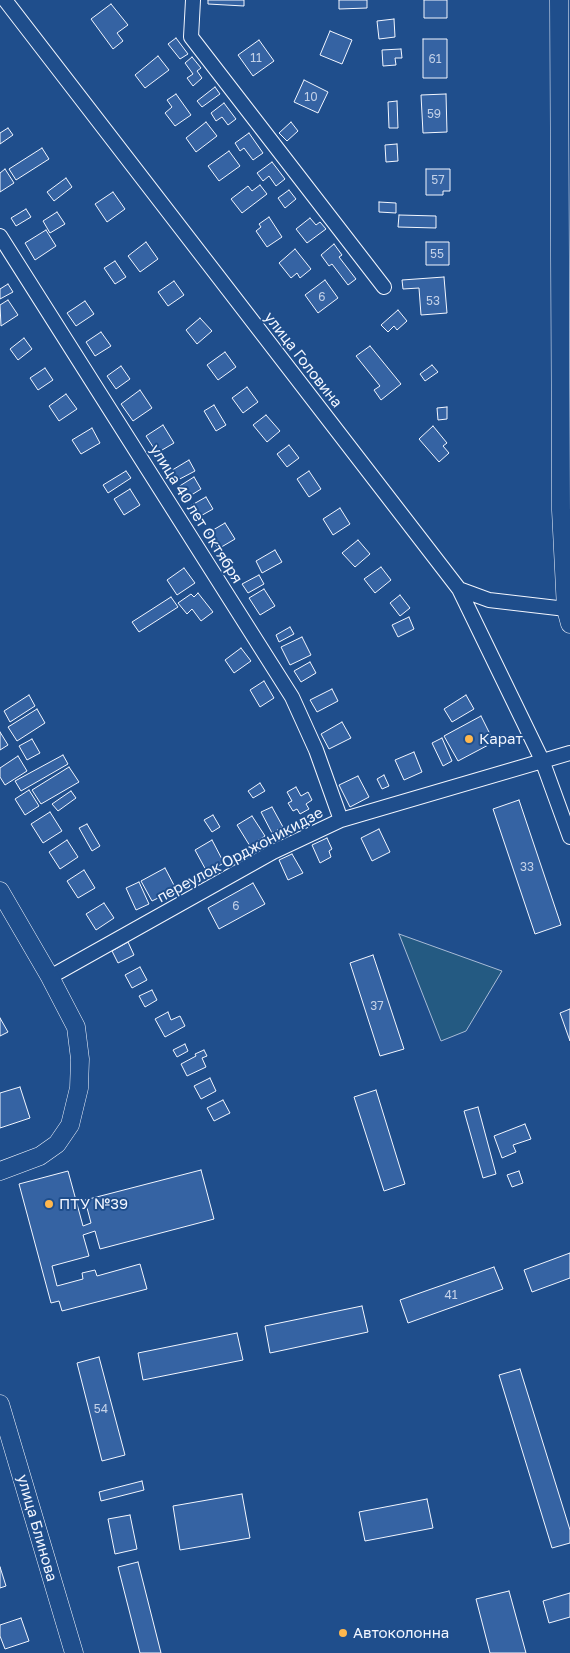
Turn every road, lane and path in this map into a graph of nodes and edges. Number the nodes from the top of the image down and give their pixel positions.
1 (5, 0) edge
2 (193, 0) edge
3 (559, 0) edge
4 (0, 236) edge
5 (384, 287) dead end
6 (459, 589) junction
7 (568, 617) edge
8 (570, 753) edge
9 (542, 760) junction
10 (341, 820) junction
11 (570, 837) edge
12 (0, 891) edge
13 (50, 977) junction
14 (0, 1172) edge
15 (0, 1404) edge
16 (74, 1653) edge

1 - 6 street, улица Головина
2 - 5 street
3 - 7 main road
4 - 10 street, улица 40 лет Октября
6 - 7 street
6 - 9 street, улица Головина
8 - 9 street, переулок Орджоникидзе
9 - 10 street, переулок Орджоникидзе
9 - 11 street, улица Головина
10 - 13 street, переулок Орджоникидзе
12 - 13 main road
13 - 14 main road
15 - 16 main road, улица Блинова

